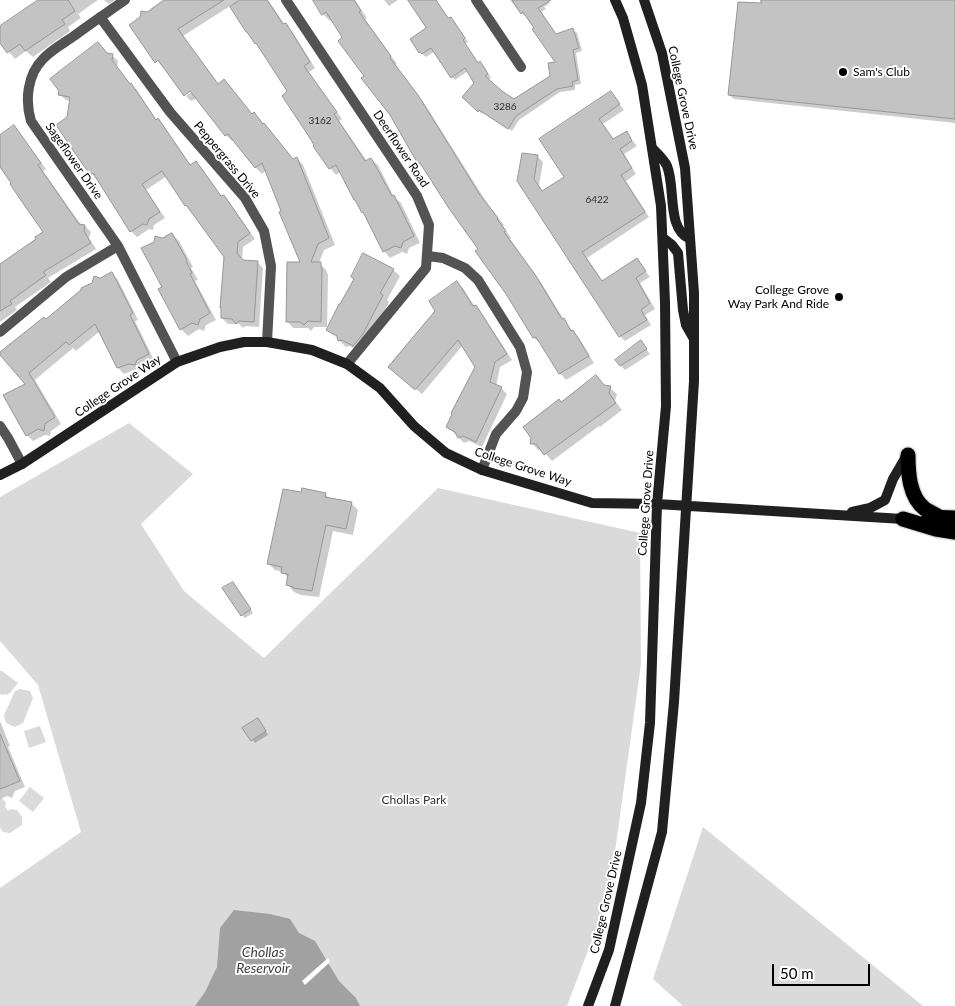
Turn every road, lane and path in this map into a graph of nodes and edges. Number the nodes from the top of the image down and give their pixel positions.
1 (125, 0) edge
2 (286, 0) edge
3 (476, 0) edge
4 (615, 0) edge
5 (644, 0) edge
6 (100, 17) junction
7 (521, 67) dead end
8 (652, 148) junction
9 (663, 238) junction
10 (690, 239) junction
11 (118, 246) junction
12 (428, 256) junction
13 (0, 332) edge
14 (694, 340) junction
15 (267, 342) junction
16 (177, 362) junction
17 (347, 364) junction
18 (0, 426) edge
19 (908, 455) joint
20 (22, 464) junction
21 (482, 470) junction
22 (0, 475) edge
23 (657, 504) junction
24 (686, 506) junction
25 (839, 515) junction
26 (939, 517) junction
27 (955, 518) edge
28 (903, 519) junction
29 (955, 532) edge
30 (588, 1006) edge
31 (615, 1006) edge

1 - 6 street, Sageflower Drive
2 - 12 street, Deerflower Road
3 - 7 street
4 - 8 main road, College Grove Drive
5 - 10 main road, College Grove Drive
6 - 11 street, Sageflower Drive
6 - 15 street, Peppergrass Drive
8 - 9 main road, College Grove Drive
8 - 10 main road
9 - 14 main road
9 - 23 main road, College Grove Drive
10 - 14 main road, College Grove Drive
11 - 13 street
11 - 16 street, Sageflower Drive
12 - 17 street, Deerflower Road
12 - 21 street
14 - 24 main road, College Grove Drive
15 - 16 main road, College Grove Way
15 - 17 main road, College Grove Way
16 - 20 main road, College Grove Way
17 - 21 main road, College Grove Way
18 - 20 street
19 - 25 main road
19 - 26 highway
20 - 22 main road, College Grove Way
21 - 23 main road, College Grove Way
23 - 24 main road, College Grove Way
23 - 30 main road, College Grove Drive
24 - 25 main road, College Grove Way
24 - 31 main road, College Grove Drive
25 - 28 main road, College Grove Way
26 - 27 highway
26 - 28 highway
28 - 29 highway

